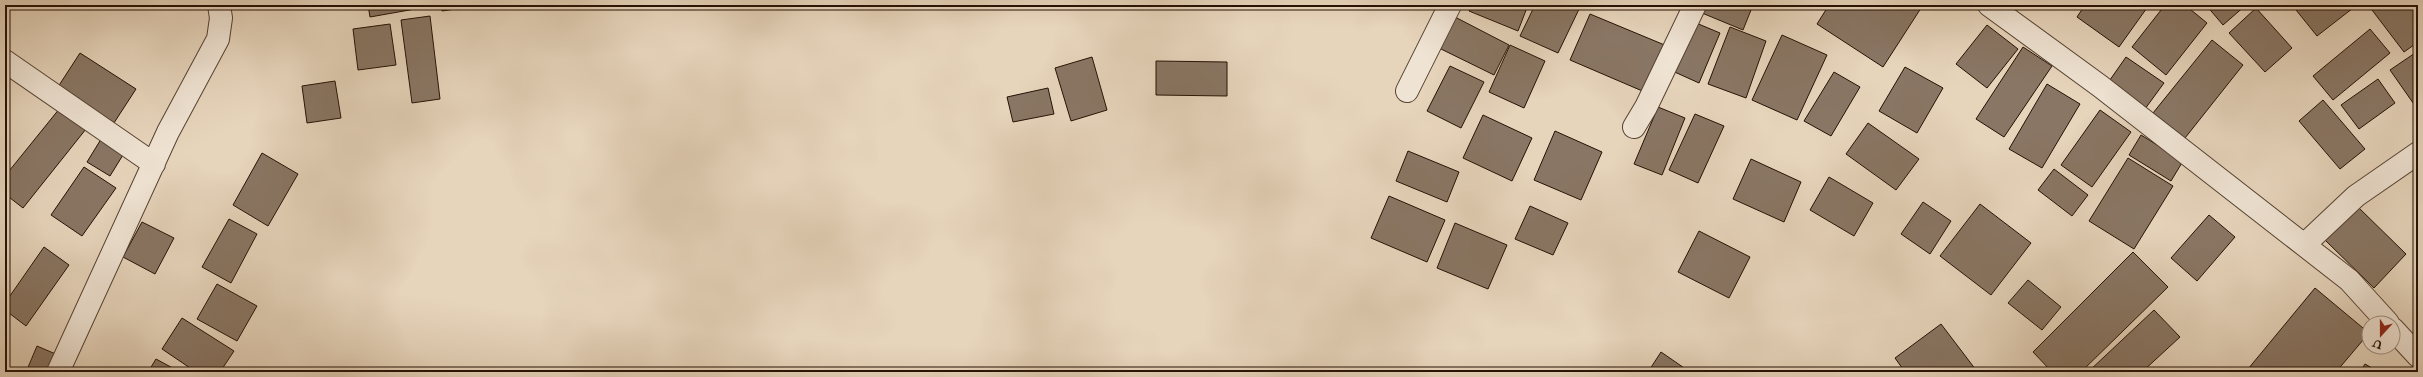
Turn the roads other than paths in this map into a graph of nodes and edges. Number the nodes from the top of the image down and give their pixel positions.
1 (219, 5) edge
2 (1450, 5) edge
3 (1695, 5) edge
4 (1989, 5) edge
5 (5, 61) edge
6 (1407, 90) dead end
7 (1634, 127) dead end
8 (2418, 153) edge
9 (154, 164) junction
10 (2304, 245) junction
11 (2381, 315) edge
12 (2401, 338) edge
13 (2418, 356) edge
14 (58, 372) edge

1 - 9 street
2 - 6 street
3 - 7 street
4 - 10 street
5 - 9 street
8 - 10 street
9 - 14 street
10 - 11 street
12 - 13 street

